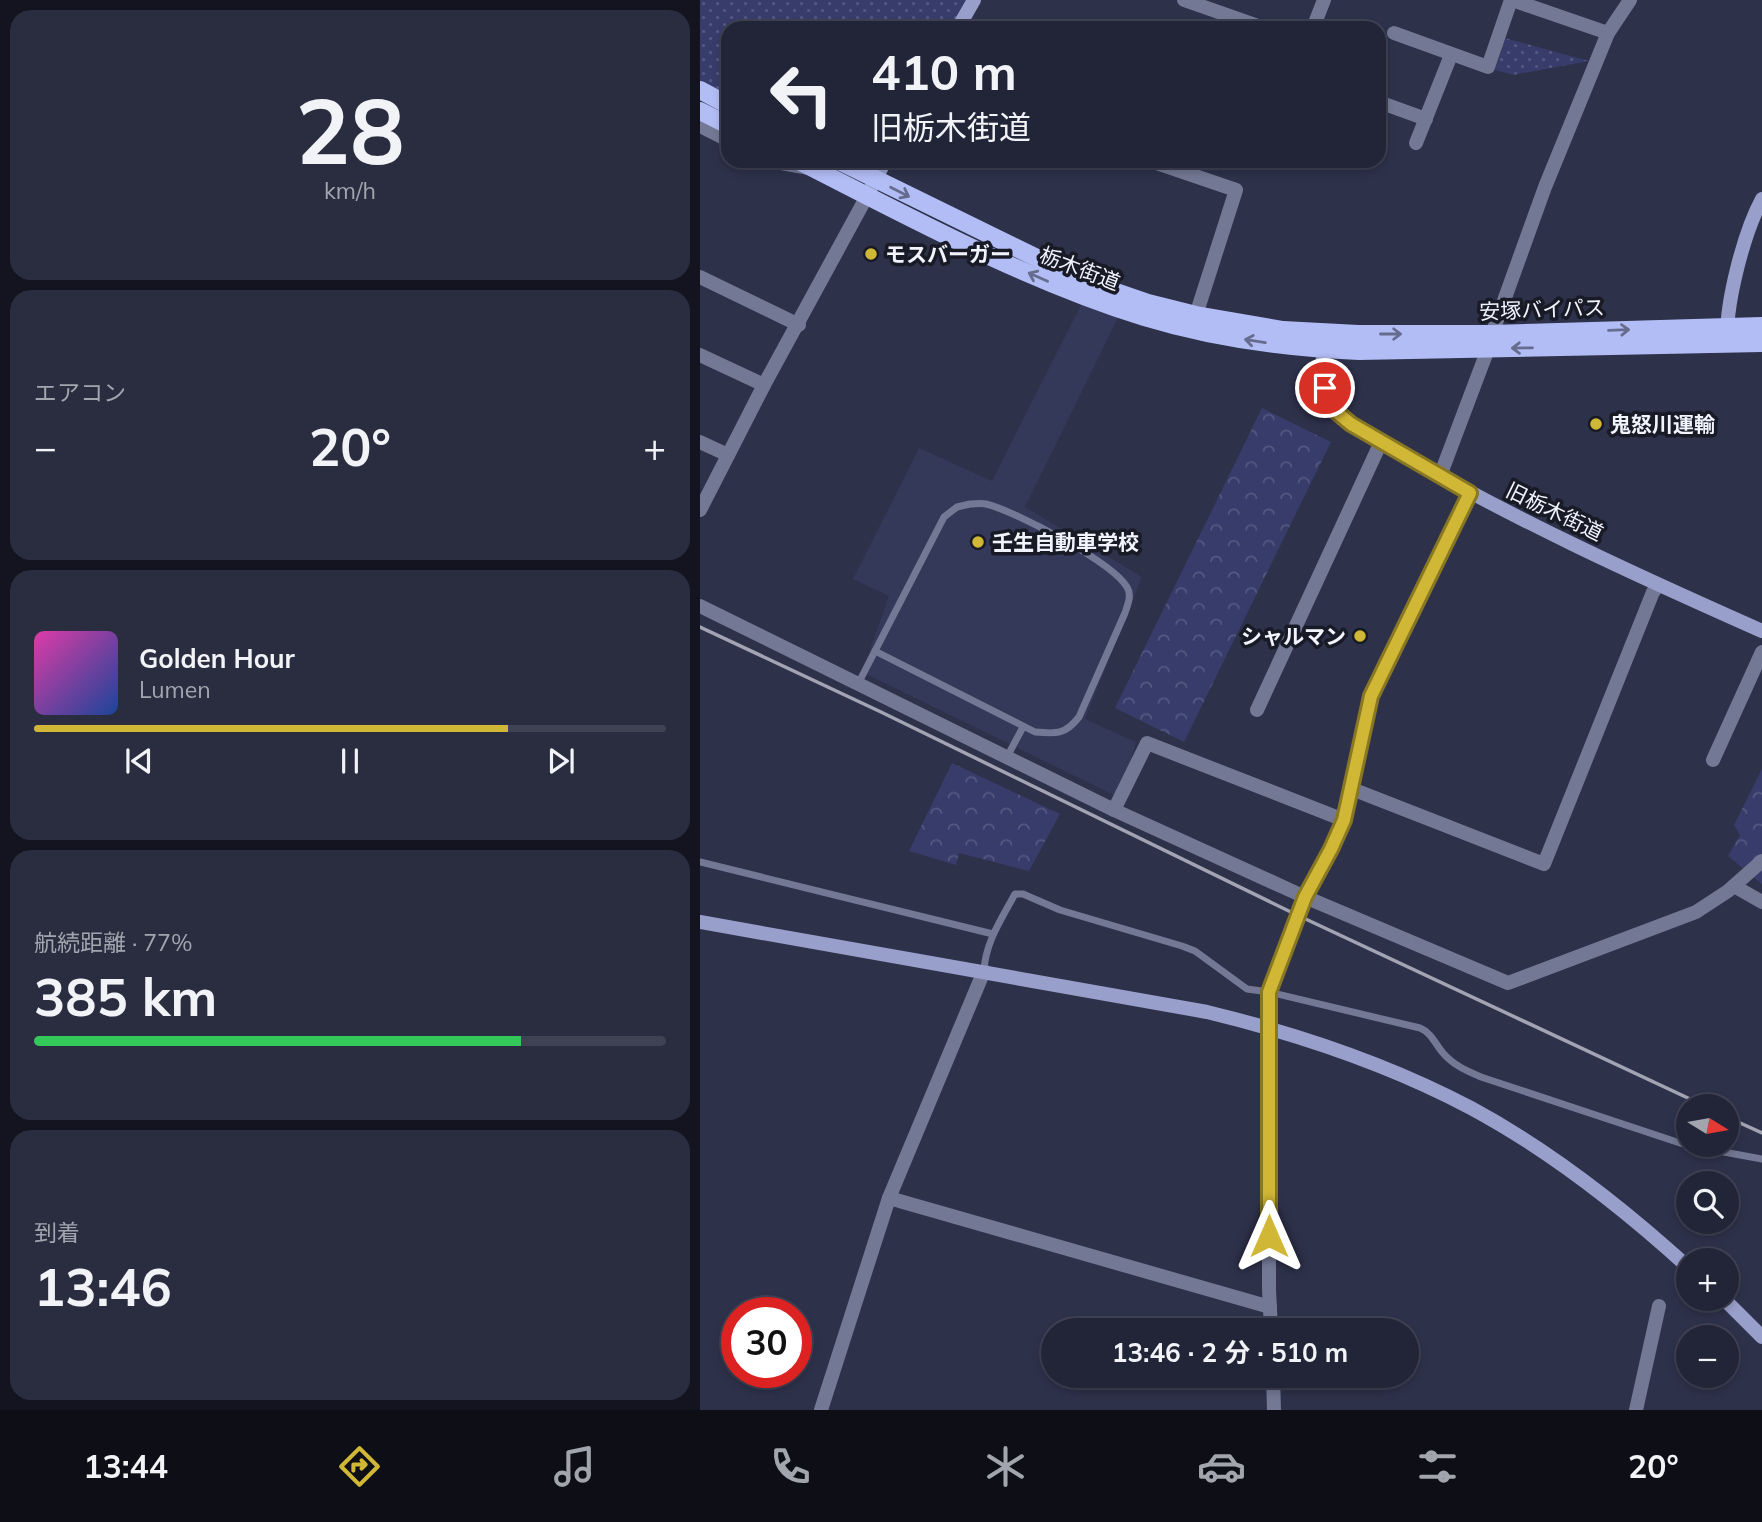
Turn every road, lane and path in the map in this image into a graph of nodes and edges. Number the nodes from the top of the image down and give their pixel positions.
1 (974, 0) edge
2 (1184, 0) edge
3 (1324, 0) edge
4 (1512, 0) edge
5 (1630, 0) edge
6 (1553, 6) edge
7 (962, 21) edge
8 (1234, 21) edge
9 (1316, 21) edge
10 (1394, 33) dead end
11 (1608, 33) junction
12 (1451, 55) junction
13 (700, 90) edge
14 (721, 100) edge
15 (1386, 105) edge
16 (700, 111) edge
17 (1426, 119) junction
18 (721, 122) edge
19 (700, 126) edge
20 (721, 136) edge
21 (1416, 144) dead end
22 (815, 168) edge
23 (847, 168) edge
24 (882, 168) edge
25 (1192, 168) edge
26 (871, 188) junction
27 (1762, 199) edge
28 (700, 277) edge
29 (1196, 315) junction
30 (799, 325) junction
31 (1762, 326) edge
32 (1727, 335) junction
33 (1323, 341) junction
34 (1490, 341) junction
35 (1762, 342) edge
36 (700, 355) edge
37 (764, 385) junction
38 (700, 442) edge
39 (1381, 442) junction
40 (728, 455) junction
41 (1440, 476) junction
42 (1470, 493) junction
43 (700, 510) edge
44 (1659, 585) junction
45 (700, 606) edge
46 (1762, 631) edge
47 (875, 651) junction
48 (1762, 652) edge
49 (858, 684) junction
50 (1257, 710) dead end
51 (1023, 726) junction
52 (1007, 757) junction
53 (1713, 760) dead end
54 (1352, 789) junction
55 (1114, 810) junction
56 (1344, 820) junction
57 (1762, 861) edge
58 (700, 862) edge
59 (1734, 886) junction
60 (1305, 897) junction
61 (1762, 902) edge
62 (700, 922) edge
63 (993, 934) junction
64 (984, 971) junction
65 (1269, 992) junction
66 (1268, 1027) junction
67 (1762, 1159) edge
68 (889, 1198) junction
69 (1676, 1256) edge
70 (1659, 1306) dead end
71 (1270, 1307) junction
72 (1736, 1311) edge
73 (1270, 1318) edge
74 (1762, 1337) edge
75 (1273, 1388) edge
76 (821, 1410) edge
77 (1274, 1410) edge
78 (1636, 1410) edge

1 - 7 street
2 - 8 street
3 - 9 street
4 - 6 street
4 - 12 street
5 - 11 street
6 - 11 street
10 - 12 street
11 - 34 street
12 - 17 street
13 - 14 main road
15 - 17 street
16 - 18 main road
17 - 21 street
19 - 20 street
22 - 26 main road, 栃木街道
23 - 26 main road, 栃木街道
24 - 26 street
25 - 29 street
26 -> 29 main road, 栃木街道
26 - 30 street
33 -> 26 main road, 栃木街道
27 - 32 street
28 - 30 street
29 - 33 main road, 栃木街道
30 - 37 street
31 - 32 main road, 安塚バイパス
32 - 34 main road, 安塚バイパス
32 - 35 main road, 安塚バイパス
33 - 34 main road, 安塚バイパス
33 - 39 street, 旧栃木街道
34 - 41 street
36 - 37 street
37 - 40 street
38 - 40 street
39 - 41 street, 旧栃木街道
39 - 50 street
40 - 43 street
41 - 42 street, 旧栃木街道
42 - 44 street, 旧栃木街道
42 - 54 street
44 - 46 street, 旧栃木街道
44 - 54 street
45 - 49 street
47 - 49 lane
47 - 51 lane
47 - 51 lane
48 - 53 street
49 - 52 street
51 - 52 lane
52 - 55 street
54 - 56 street
55 - 56 street
55 - 60 street
56 - 60 street
57 - 59 street
58 - 63 lane
59 - 60 street
59 - 61 street
60 - 65 street
62 - 64 street
63 - 64 lane
63 - 65 lane
64 - 66 street
64 - 68 street
65 - 66 street
65 - 67 lane
66 - 69 street
66 - 71 street
68 - 71 street
68 - 76 street
70 - 78 street
71 - 73 street
72 - 74 street
75 - 77 street

